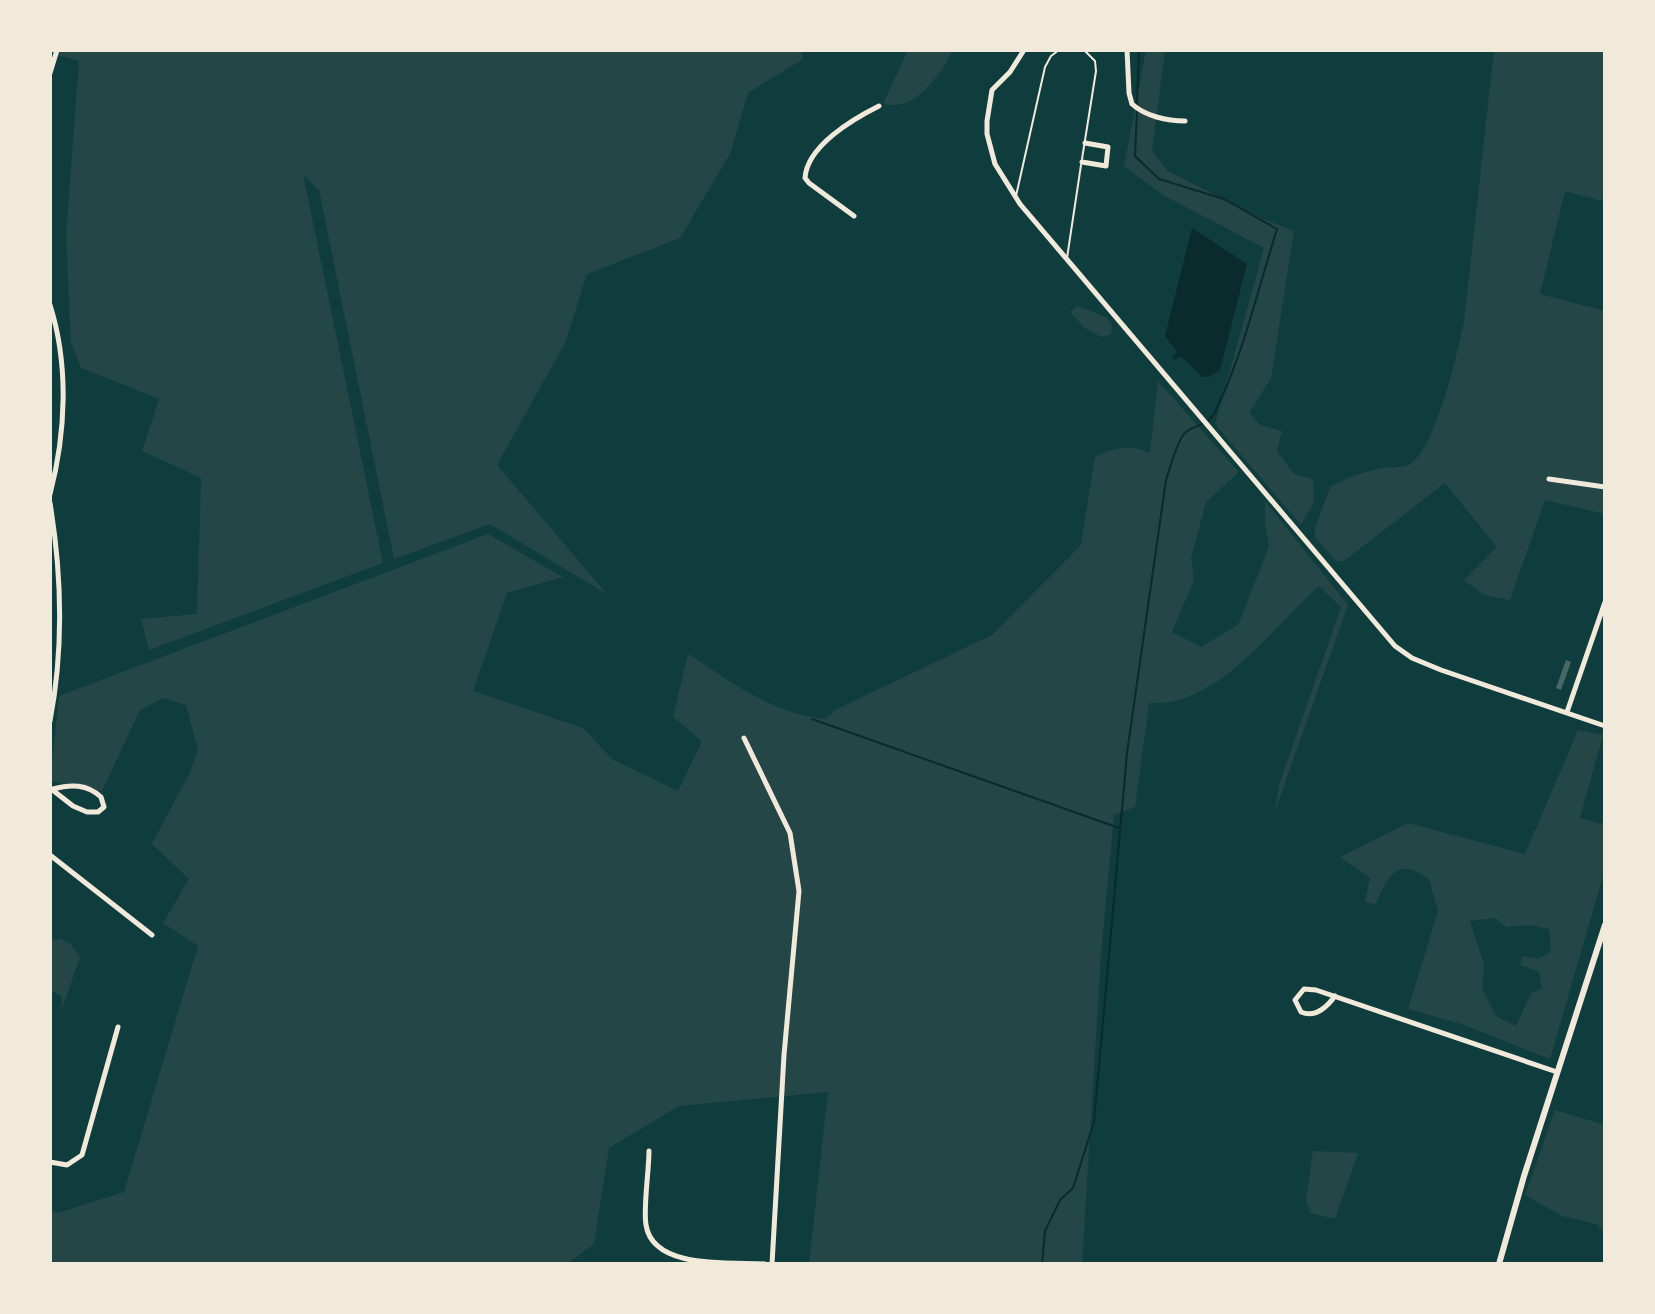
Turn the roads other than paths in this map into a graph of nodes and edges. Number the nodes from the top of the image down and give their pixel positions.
1 (57, 50) edge
2 (1024, 50) edge
3 (1059, 50) edge
4 (1084, 50) edge
5 (1127, 50) edge
6 (51, 70) edge
7 (879, 106) dead end
8 (1185, 121) dead end
9 (1085, 143) junction
10 (1082, 162) junction
11 (1020, 204) junction
12 (854, 216) dead end
13 (1066, 259) junction
14 (50, 305) edge
15 (1549, 479) dead end
16 (1605, 487) edge
17 (50, 494) edge
18 (50, 503) edge
19 (1605, 602) edge
20 (1567, 712) junction
21 (50, 721) edge
22 (1605, 726) edge
23 (744, 738) dead end
24 (52, 788) edge
25 (50, 855) edge
26 (1605, 925) edge
27 (152, 935) dead end
28 (1603, 941) edge
29 (1335, 996) junction
30 (118, 1027) dead end
31 (1557, 1072) junction
32 (649, 1151) dead end
33 (50, 1162) edge
34 (765, 1264) edge
35 (772, 1264) edge
36 (1499, 1264) edge

1 - 6 street
2 - 11 street
3 - 11 lane
4 - 9 lane
5 - 8 street
7 - 12 street
9 - 10 lane
9 - 10 street
10 - 13 lane
11 - 13 street
13 - 20 street
14 - 17 street
15 - 16 street
18 - 21 street
19 - 20 street
20 - 22 street
23 - 35 street
24 - 24 street
25 - 27 street
26 - 28 street
28 - 31 street
29 - 29 street
29 - 31 street
30 - 33 street
31 - 36 street
32 - 34 street

